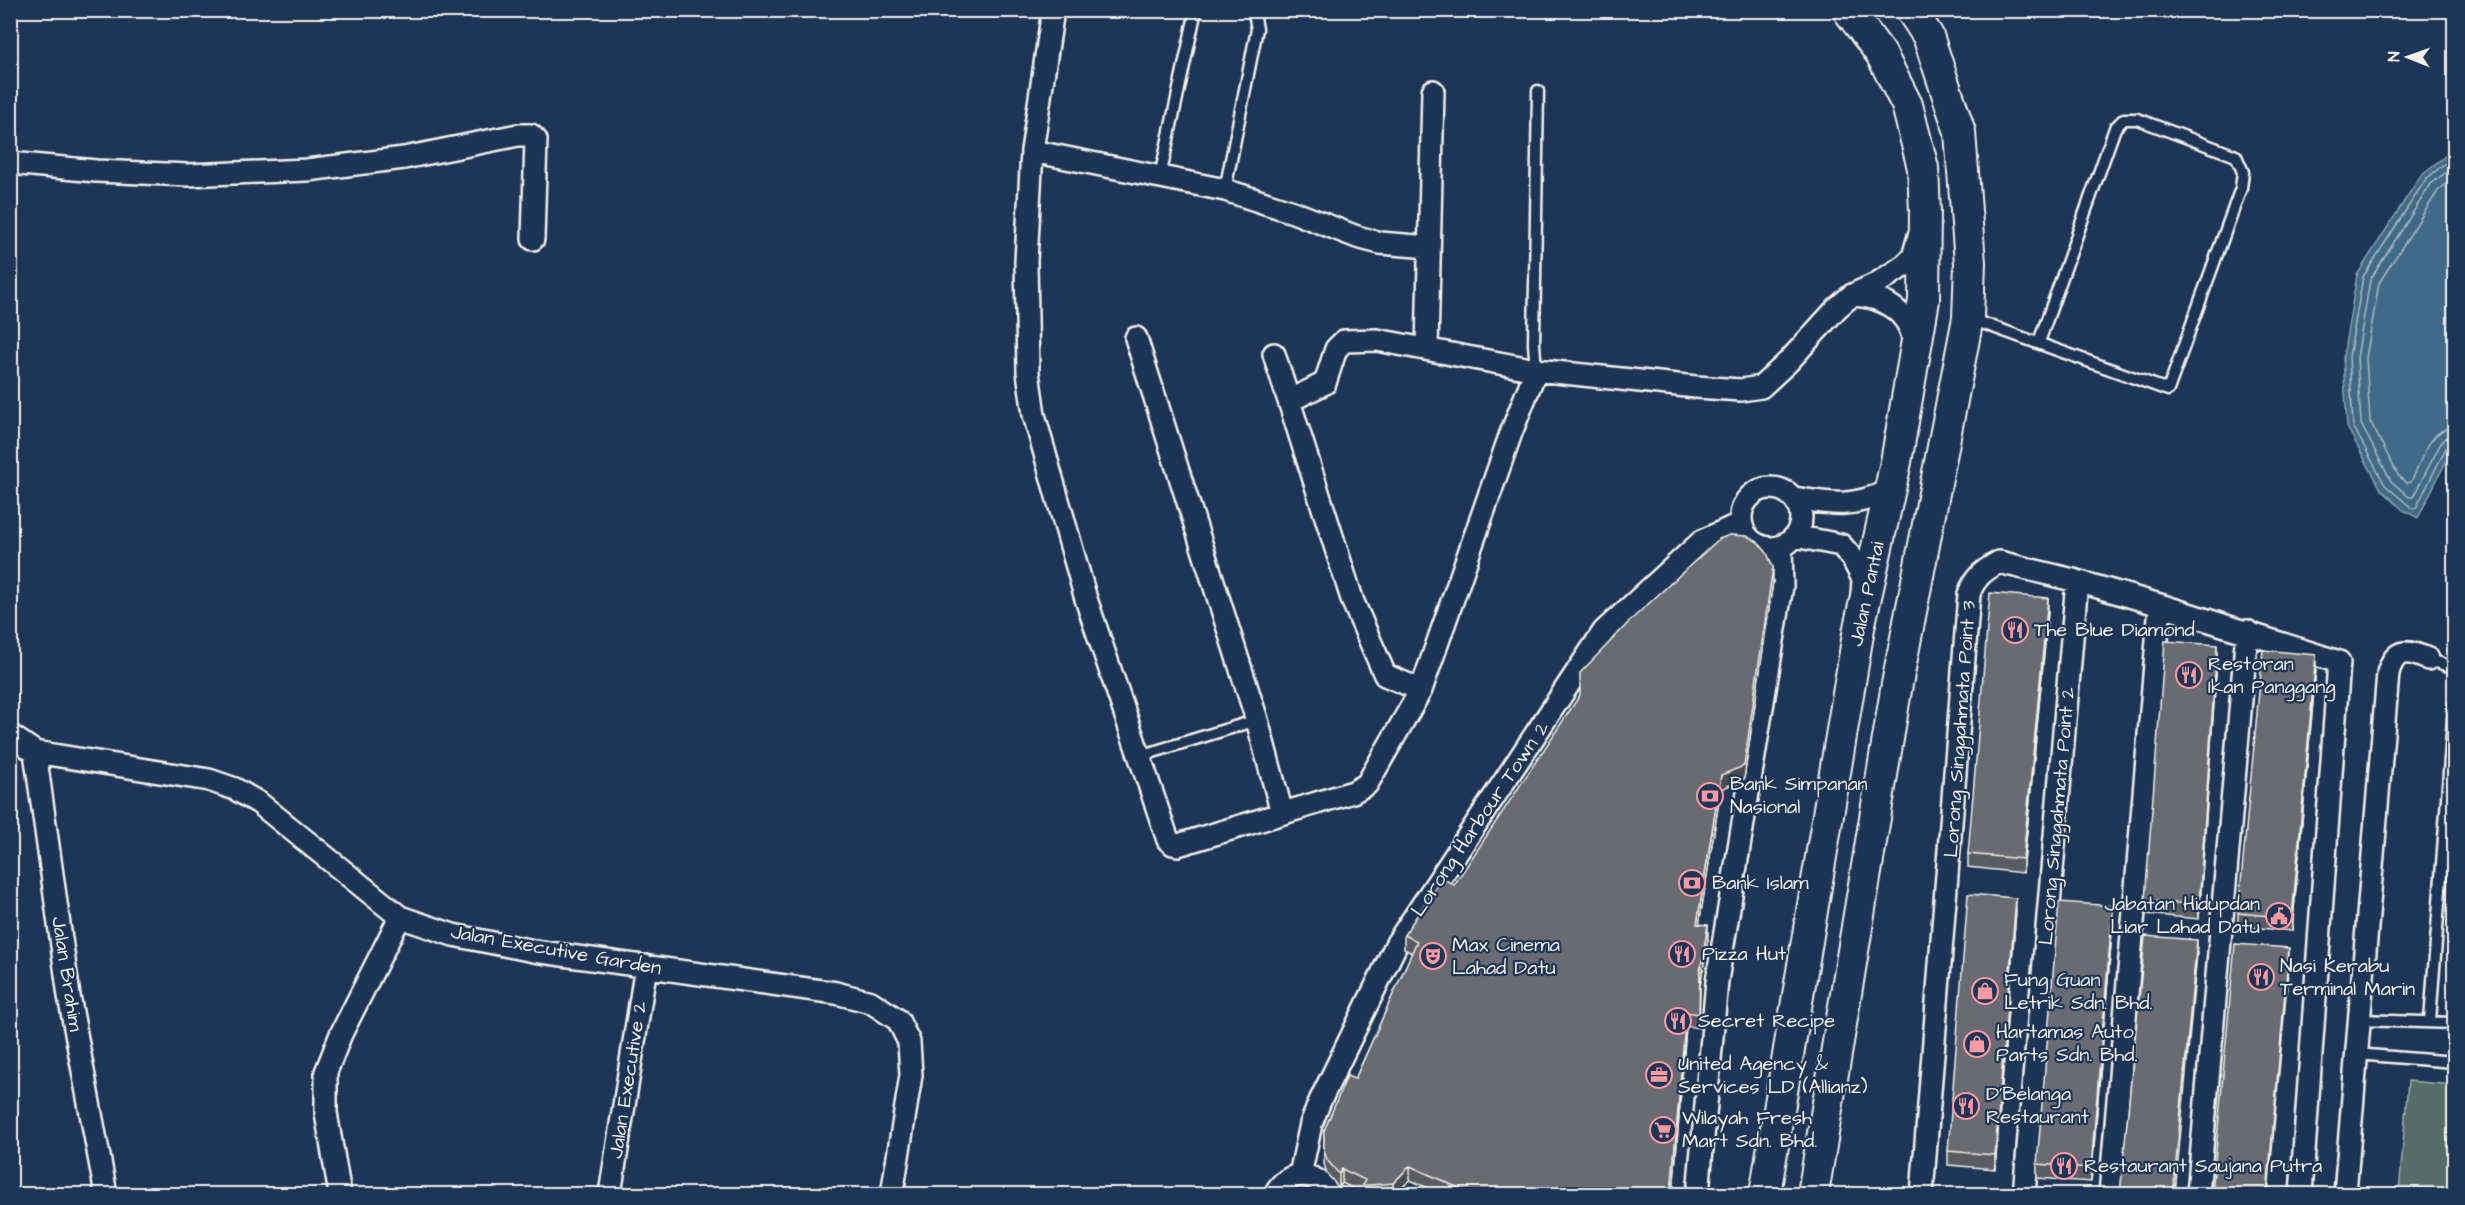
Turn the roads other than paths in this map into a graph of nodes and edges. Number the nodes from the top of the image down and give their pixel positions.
1 (1053, 10) edge
2 (1196, 10) edge
3 (1251, 10) edge
4 (1848, 10) edge
5 (1911, 10) edge
6 (1433, 91) dead end
7 (1538, 91) dead end
8 (1032, 151) junction
9 (10, 163) edge
10 (1160, 177) junction
11 (1225, 190) junction
12 (1925, 212) junction
13 (533, 239) dead end
14 (1429, 246) junction
15 (1852, 295) junction
16 (1968, 318) junction
17 (1136, 338) dead end
18 (2039, 342) junction
19 (1427, 349) junction
20 (1274, 354) dead end
21 (1914, 359) junction
22 (1536, 370) junction
23 (1289, 401) junction
24 (1896, 462) junction
25 (1793, 498) junction
26 (1741, 524) junction
27 (1788, 541) junction
28 (2077, 581) junction
29 (2160, 605) junction
30 (1859, 628) junction
31 (2247, 631) junction
32 (2428, 658) joint
33 (2454, 668) edge
34 (1421, 690) junction
35 (2454, 706) edge
36 (1257, 720) junction
37 (10, 735) edge
38 (35, 752) junction
39 (1140, 756) junction
40 (1282, 813) junction
41 (400, 917) junction
42 (646, 966) junction
43 (2359, 1020) junction
44 (2430, 1022) junction
45 (2454, 1023) edge
46 (2356, 1054) junction
47 (2454, 1062) edge
48 (1300, 1175) junction
49 (106, 1194) edge
50 (340, 1194) edge
51 (610, 1194) edge
52 (892, 1194) edge
53 (1275, 1194) edge
54 (1329, 1194) edge
55 (1698, 1194) edge
56 (1765, 1194) edge
57 (1814, 1194) edge
58 (1922, 1194) edge
59 (2024, 1194) edge
60 (2110, 1194) edge
61 (2198, 1194) edge
62 (2301, 1194) edge
63 (2345, 1194) edge

1 - 8 street
2 - 10 lane
3 - 11 lane
4 - 12 street, Jalan Pantai
5 - 16 street
6 - 14 street
7 - 22 lane
8 - 10 street
8 - 39 street
9 - 13 street
10 - 11 street
11 - 14 street
12 - 15 street
12 - 21 street, Jalan Pantai
14 - 19 street
15 - 21 street
15 - 22 street
16 - 18 lane
16 - 57 street
17 - 36 street
18 - 18 lane
19 - 22 street
19 - 23 street
20 - 23 street
21 - 24 street, Jalan Pantai
22 - 34 street
23 - 34 street
24 - 25 street
24 - 30 street, Jalan Pantai
25 - 26 street
25 - 27 street
26 - 27 street
26 - 48 street, Lorong Harbour Town 2
27 - 30 street
27 - 55 street
28 - 29 street, Lorong Singgahmata Point 3
28 - 58 street, Lorong Singgahmata Point 3
28 - 59 street, Lorong Singgahmata Point 2
29 - 31 street, Lorong Singgahmata Point 3
29 - 60 street
30 - 56 street, Jalan Pantai
31 - 61 street
31 - 62 street, Lorong Singgahmata Point 3
32 - 33 lane
32 - 43 street
34 - 40 street
35 - 44 lane
36 - 39 lane
36 - 40 street
37 - 38 street, Jalan Executive Garden
38 - 41 street, Jalan Executive Garden
38 - 49 street, Jalan Brahim
39 - 40 street
41 - 42 street, Jalan Executive Garden
41 - 50 street
42 - 51 street, Jalan Executive 2
42 - 52 street, Jalan Executive Garden
43 - 44 lane
43 - 46 street
44 - 45 lane
46 - 47 lane
46 - 63 street
48 - 53 street
48 - 54 street

